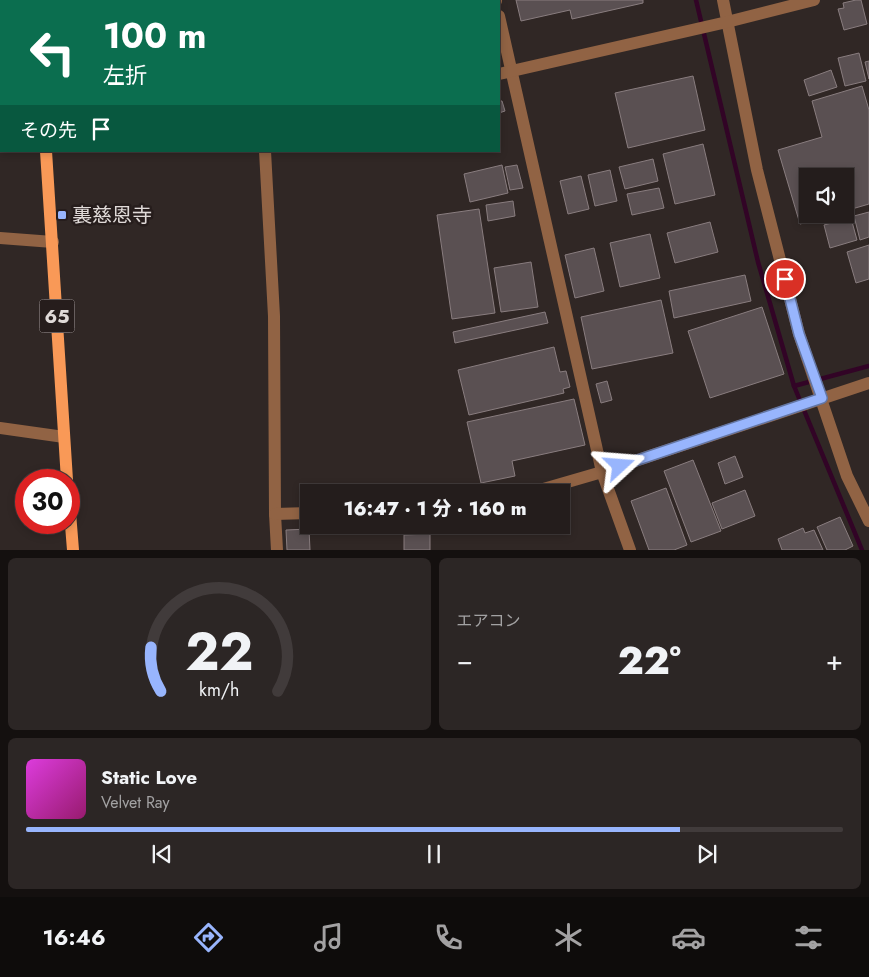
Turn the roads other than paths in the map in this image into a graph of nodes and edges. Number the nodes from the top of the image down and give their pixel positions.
1 (723, 0) edge
2 (814, 0) edge
3 (727, 22) junction
4 (500, 26) edge
5 (505, 74) edge
6 (46, 152) edge
7 (265, 152) edge
8 (0, 238) edge
9 (52, 242) junction
10 (869, 383) edge
11 (822, 398) junction
12 (0, 428) edge
13 (64, 437) junction
14 (66, 469) edge
15 (602, 472) junction
16 (561, 484) edge
17 (300, 513) edge
18 (275, 514) junction
19 (869, 521) edge
20 (72, 534) edge
21 (73, 550) edge
22 (277, 550) edge
23 (630, 550) edge

1 - 3 street
2 - 3 street
3 - 5 street
3 - 11 street
4 - 5 street
5 - 15 street
6 - 9 main road, 65
7 - 18 street
8 - 9 street
9 - 13 main road, 65
10 - 11 street
11 - 15 street
11 - 19 street
12 - 13 street
13 - 14 main road, 65
15 - 16 street
15 - 23 street
17 - 18 street
18 - 22 street
20 - 21 main road

